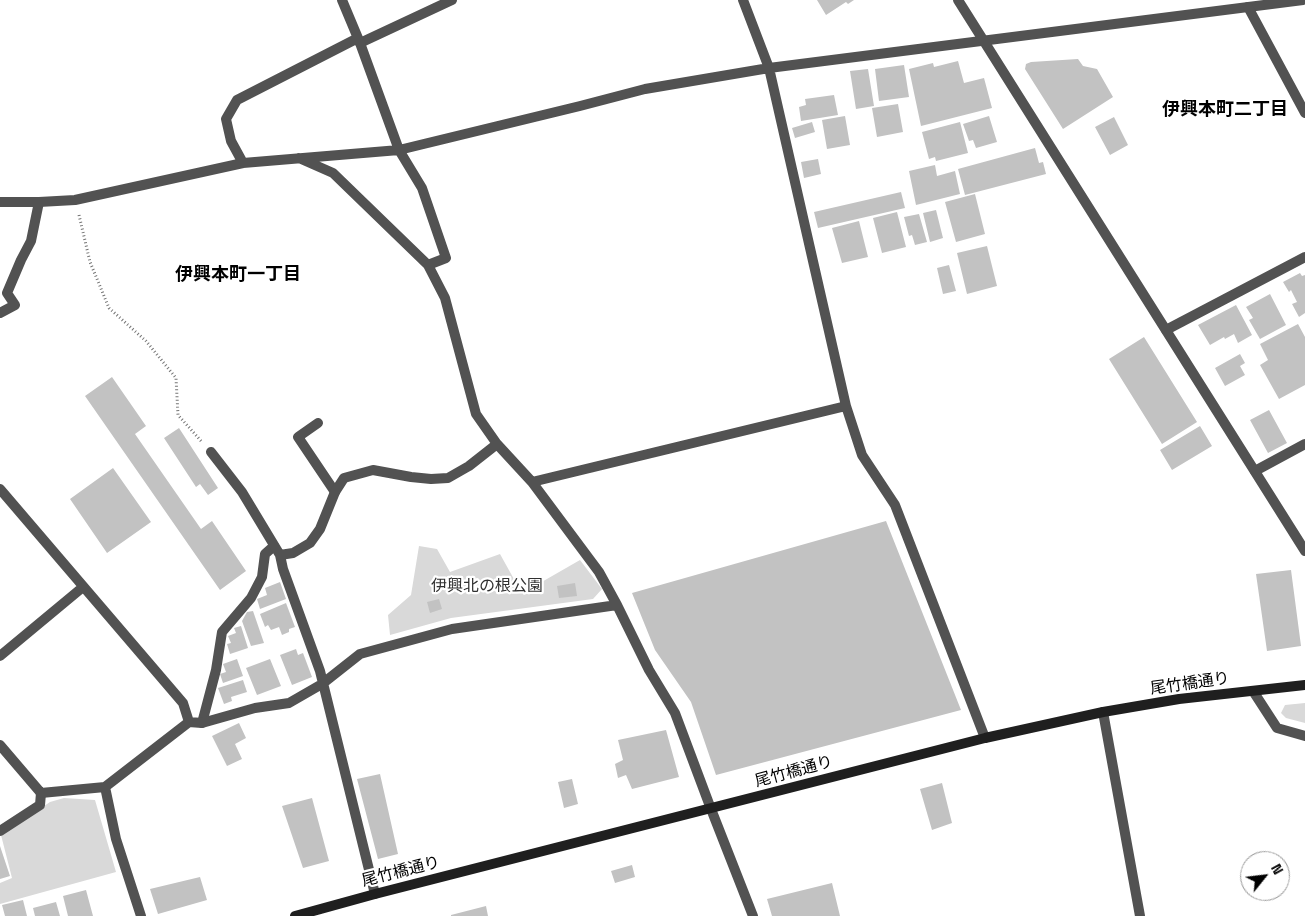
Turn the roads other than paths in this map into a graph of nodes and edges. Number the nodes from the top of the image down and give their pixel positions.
1 (342, 0) edge
2 (452, 0) edge
3 (743, 0) edge
4 (958, 0) edge
5 (1303, 0) edge
6 (1246, 3) edge
7 (359, 41) junction
8 (984, 42) junction
9 (769, 68) junction
10 (1305, 113) edge
11 (399, 150) junction
12 (298, 158) junction
13 (243, 163) junction
14 (0, 202) edge
15 (38, 202) junction
16 (1305, 257) edge
17 (428, 265) junction
18 (0, 313) edge
19 (1166, 330) junction
20 (846, 406) junction
21 (318, 424) dead end
22 (497, 444) junction
23 (1305, 444) edge
24 (211, 452) road end
25 (1254, 471) junction
26 (532, 482) junction
27 (0, 489) edge
28 (335, 492) junction
29 (274, 546) junction
30 (1305, 550) edge
31 (280, 555) junction
32 (83, 587) junction
33 (618, 605) junction
34 (0, 656) edge
35 (322, 684) junction
36 (1305, 685) edge
37 (1253, 691) junction
38 (1102, 712) junction
39 (189, 722) junction
40 (202, 723) junction
41 (1305, 736) edge
42 (985, 738) junction
43 (0, 745) edge
44 (104, 787) junction
45 (40, 794) junction
46 (711, 809) junction
47 (0, 831) edge
48 (375, 894) junction
49 (308, 915) edge
50 (141, 916) edge
51 (295, 916) edge
52 (753, 916) edge
53 (1140, 916) edge

1 - 7 street
2 - 7 street
3 - 9 street
4 - 8 street
5 - 6 street
6 - 8 street
6 - 10 street
7 - 11 street
7 - 13 street
8 - 9 street
8 - 19 street
9 - 11 street
9 - 20 street
11 - 12 street
11 - 17 street
12 - 13 street
12 - 17 street
13 - 15 street
14 - 15 street
15 - 18 street
16 - 19 street
17 - 22 street
19 - 25 street
20 - 26 street
20 - 42 street
21 - 28 street
22 - 26 street
22 - 28 street
23 - 25 street
24 - 29 street
25 - 30 street
26 - 33 street
27 - 32 street
28 - 31 street
29 - 31 street
29 - 40 street
31 - 35 street
32 - 34 street
32 - 39 street
33 - 35 street
33 - 46 street
35 - 40 street
35 - 48 street
36 - 37 main road, 尾竹橋通り
37 - 38 main road, 尾竹橋通り
37 - 41 street
38 - 42 main road, 尾竹橋通り
38 - 53 street
39 - 40 street
39 - 44 street
42 - 46 main road, 尾竹橋通り
43 - 45 street
44 - 45 street
44 - 50 street
45 - 47 street
46 - 48 main road, 尾竹橋通り
46 - 52 street
48 - 49 main road, 尾竹橋通り
49 - 51 main road, 尾竹橋通り

